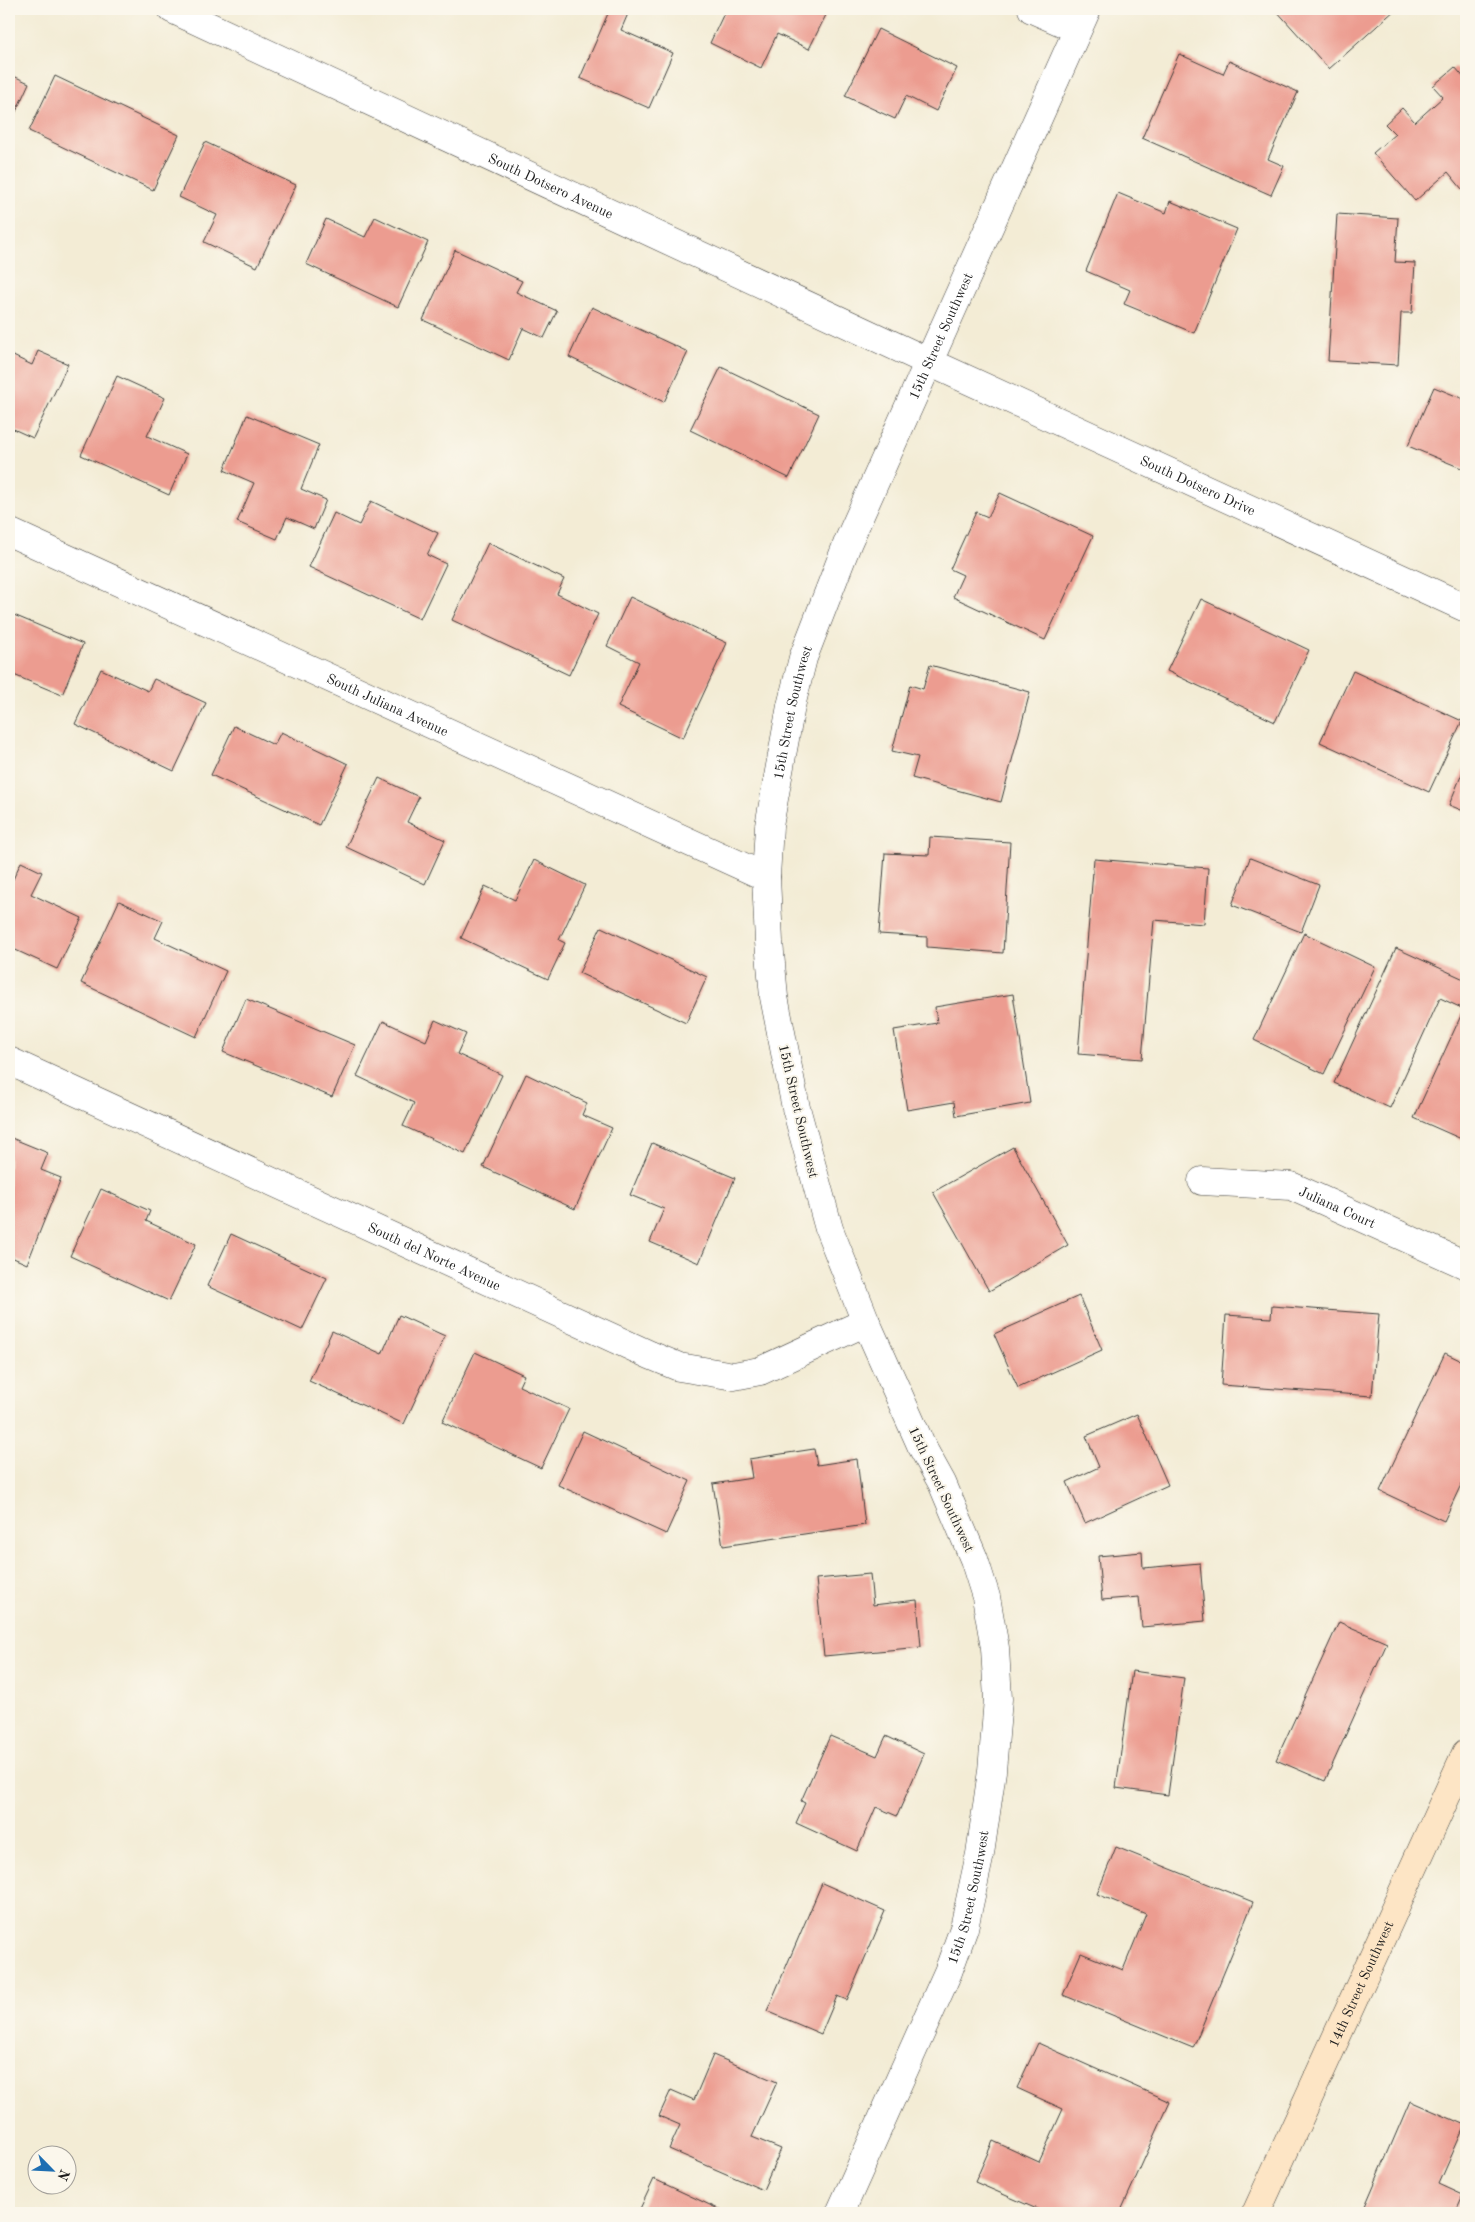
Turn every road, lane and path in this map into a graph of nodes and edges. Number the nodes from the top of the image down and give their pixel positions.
1 (172, 9) edge
2 (1032, 9) edge
3 (1082, 19) edge
4 (929, 362) junction
5 (9, 532) edge
6 (1466, 608) edge
7 (766, 877) junction
8 (9, 1061) edge
9 (1202, 1181) dead end
10 (1466, 1265) edge
11 (866, 1322) junction
12 (1466, 1753) edge
13 (840, 2213) edge
14 (1256, 2213) edge

1 - 4 street, South Dotsero Avenue
2 - 3 street
3 - 4 street, 15th Street Southwest
4 - 6 street, South Dotsero Drive
4 - 7 street, 15th Street Southwest
5 - 7 street, South Juliana Avenue
7 - 11 street, 15th Street Southwest
8 - 11 street, South del Norte Avenue
9 - 10 street, Juliana Court
11 - 13 street, 15th Street Southwest
12 - 14 main road, 14th Street Southwest

